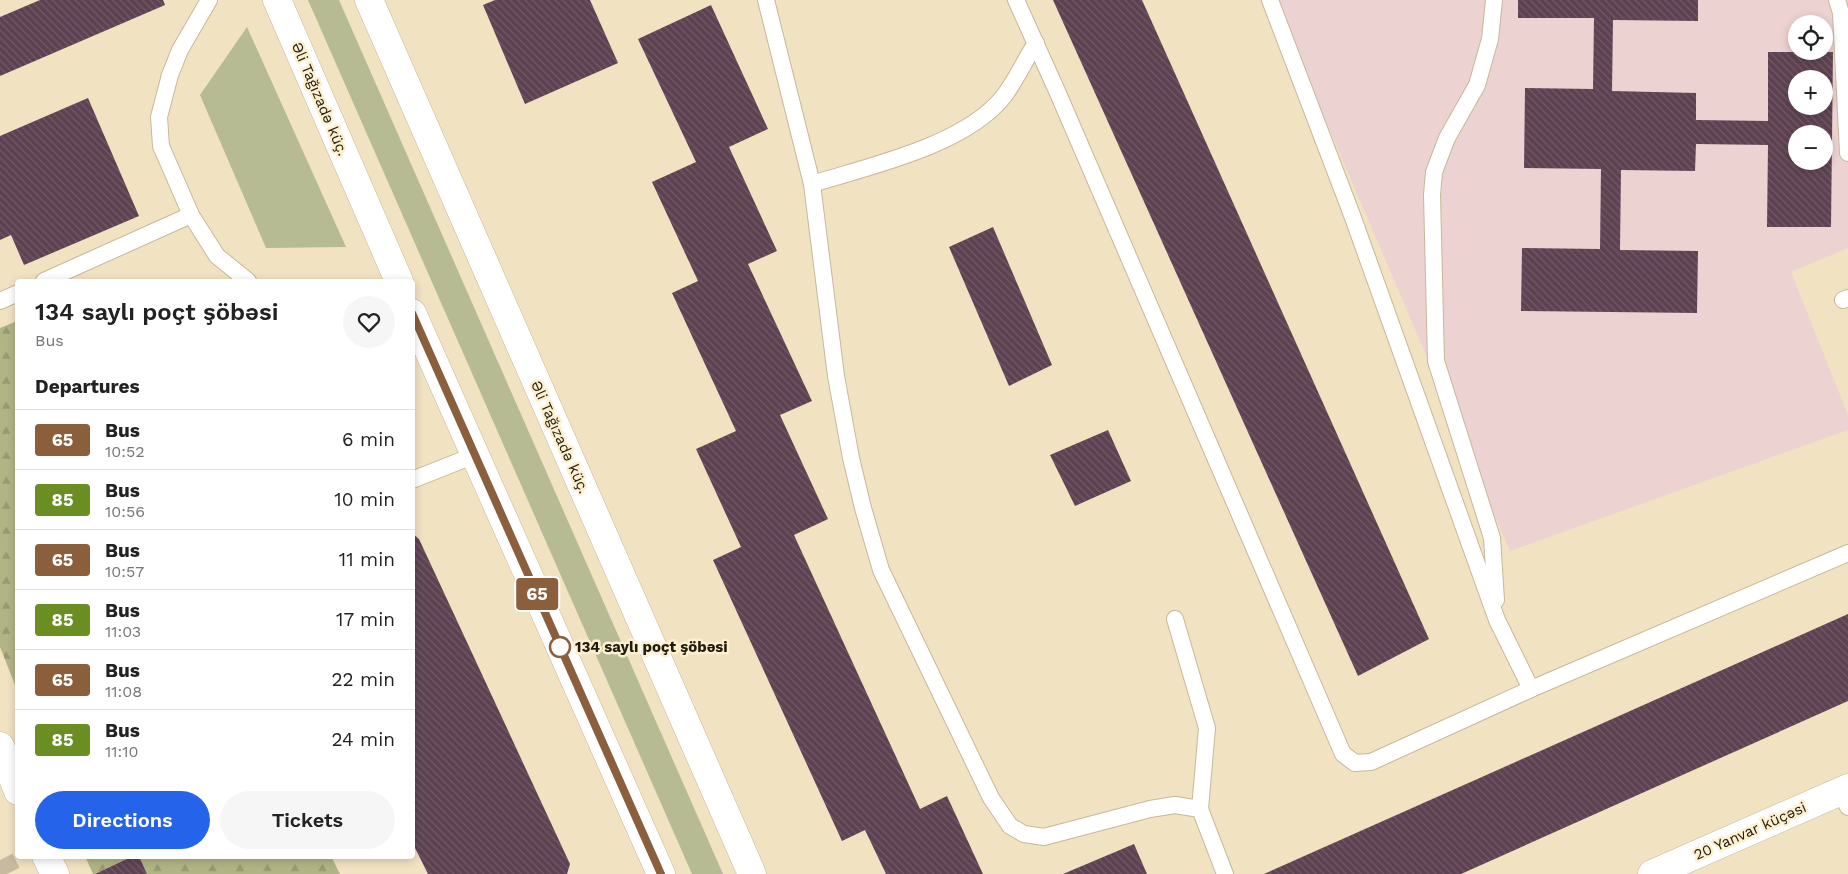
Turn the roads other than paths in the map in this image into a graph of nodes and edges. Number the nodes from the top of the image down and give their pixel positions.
1 (209, 0) edge
2 (277, 0) edge
3 (369, 0) edge
4 (766, 0) edge
5 (1016, 0) edge
6 (1270, 0) edge
7 (1494, 0) edge
8 (1837, 0) edge
9 (1036, 43) junction
10 (1848, 153) edge
11 (812, 184) junction
12 (191, 215) junction
13 (48, 279) edge
14 (246, 279) edge
15 (398, 279) edge
16 (15, 294) edge
17 (0, 301) edge
18 (415, 320) edge
19 (475, 455) junction
20 (415, 479) edge
21 (1848, 553) edge
22 (1175, 619) dead end
23 (1497, 620) junction
24 (1531, 689) junction
25 (0, 746) edge
26 (0, 764) edge
27 (15, 784) edge
28 (15, 786) edge
29 (1845, 795) edge
30 (1200, 809) junction
31 (48, 859) edge
32 (55, 874) edge
33 (661, 874) edge
34 (752, 874) edge
35 (1226, 874) edge
36 (1652, 874) edge

1 - 12 lane
2 - 15 main road, Əli Tağızadə küç.
3 - 34 main road, Əli Tağızadə küç.
4 - 11 lane
5 - 9 lane
6 - 23 lane
7 - 23 lane
8 - 10 lane
9 - 11 lane
9 - 24 lane
11 - 30 lane
12 - 13 lane
12 - 14 lane
16 - 17 lane
18 - 19 main road
19 - 20 lane
19 - 33 main road
21 - 24 lane
22 - 30 lane
23 - 24 lane
25 - 27 main road
26 - 28 main road
29 - 36 main road, 20 Yanvar küçəsi
30 - 35 lane
31 - 32 main road

